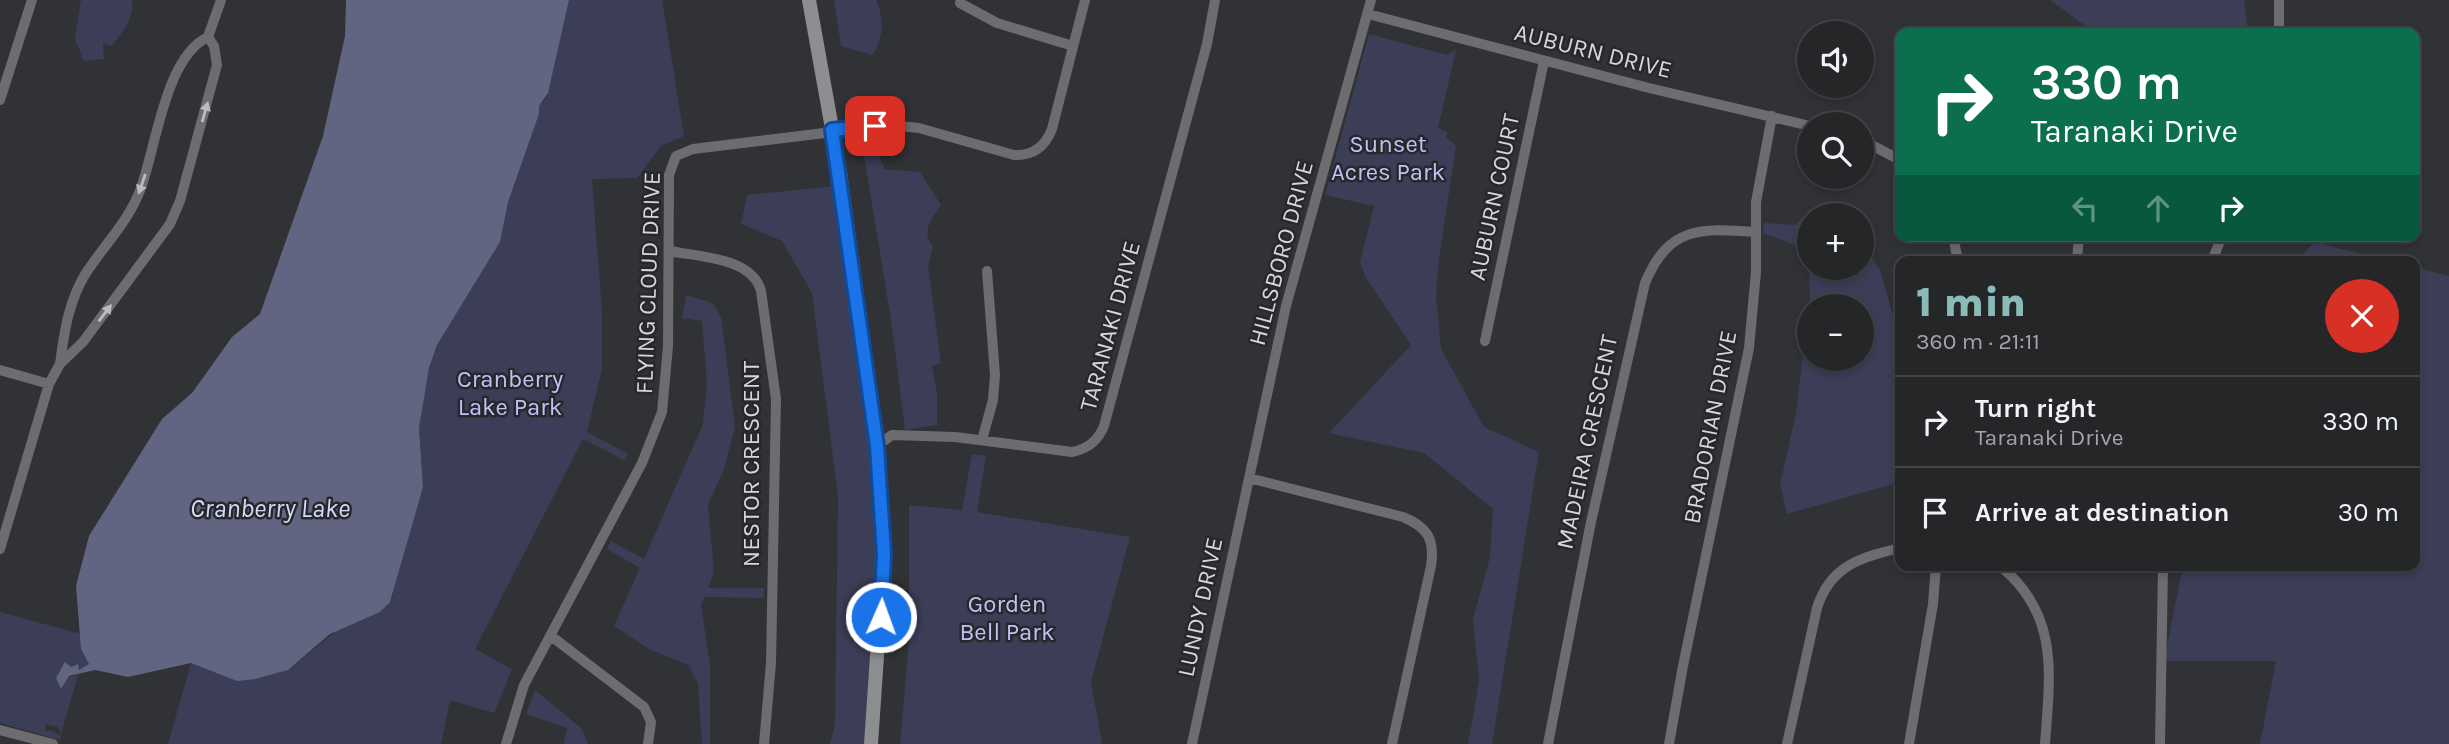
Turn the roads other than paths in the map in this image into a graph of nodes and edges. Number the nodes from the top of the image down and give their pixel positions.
1 (32, 0) edge
2 (221, 0) edge
3 (809, 0) edge
4 (1085, 0) edge
5 (1215, 0) edge
6 (1371, 0) edge
7 (2279, 0) edge
8 (960, 3) dead end
9 (1368, 13) junction
10 (2280, 28) edge
11 (208, 37) junction
12 (1073, 46) junction
13 (1544, 61) junction
14 (0, 100) edge
15 (1772, 116) junction
16 (1797, 123) edge
17 (832, 130) junction
18 (1874, 146) edge
19 (1895, 157) edge
20 (1755, 232) junction
21 (670, 251) junction
22 (987, 271) dead end
23 (1485, 341) dead end
24 (60, 364) junction
25 (0, 369) edge
26 (49, 384) junction
27 (982, 440) junction
28 (877, 446) junction
29 (1249, 478) junction
30 (0, 549) edge
31 (1895, 549) edge
32 (1936, 571) edge
33 (2005, 571) edge
34 (2163, 571) edge
35 (551, 636) junction
36 (0, 730) edge
37 (53, 744) edge
38 (506, 744) edge
39 (648, 744) edge
40 (764, 744) edge
41 (871, 744) edge
42 (1192, 744) edge
43 (1392, 744) edge
44 (1548, 744) edge
45 (1669, 744) edge
46 (1787, 744) edge
47 (1909, 744) edge
48 (2045, 744) edge
49 (2160, 744) edge

1 - 14 street
2 - 11 street
3 - 17 main road
4 - 12 street
5 - 27 street, TARANAKI DRIVE
6 - 9 street, HILLSBORO DRIVE
7 - 10 street
8 - 12 street
9 - 13 street, AUBURN DRIVE
9 - 29 street, HILLSBORO DRIVE
11 -> 24 street
24 -> 11 street
12 - 17 street
13 - 15 street, AUBURN DRIVE
13 - 23 street, AUBURN COURT
15 - 16 street, AUBURN DRIVE
15 - 20 street, BRADORIAN DRIVE
17 - 21 street, FLYING CLOUD DRIVE
17 - 28 main road
18 - 19 street
20 - 44 street, MADEIRA CRESCENT
20 - 45 street, BRADORIAN DRIVE
21 - 35 street, FLYING CLOUD DRIVE
21 - 40 street, NESTOR CRESCENT
22 - 27 street
24 - 26 street
25 - 26 street
26 - 30 street
27 - 28 street, TARANAKI DRIVE
28 - 41 main road
29 - 42 street, LUNDY DRIVE
29 - 43 street
31 - 46 street
32 - 47 street
33 - 48 street
34 - 49 street
35 - 38 street, FLYING CLOUD DRIVE
35 - 39 street
36 - 37 street

